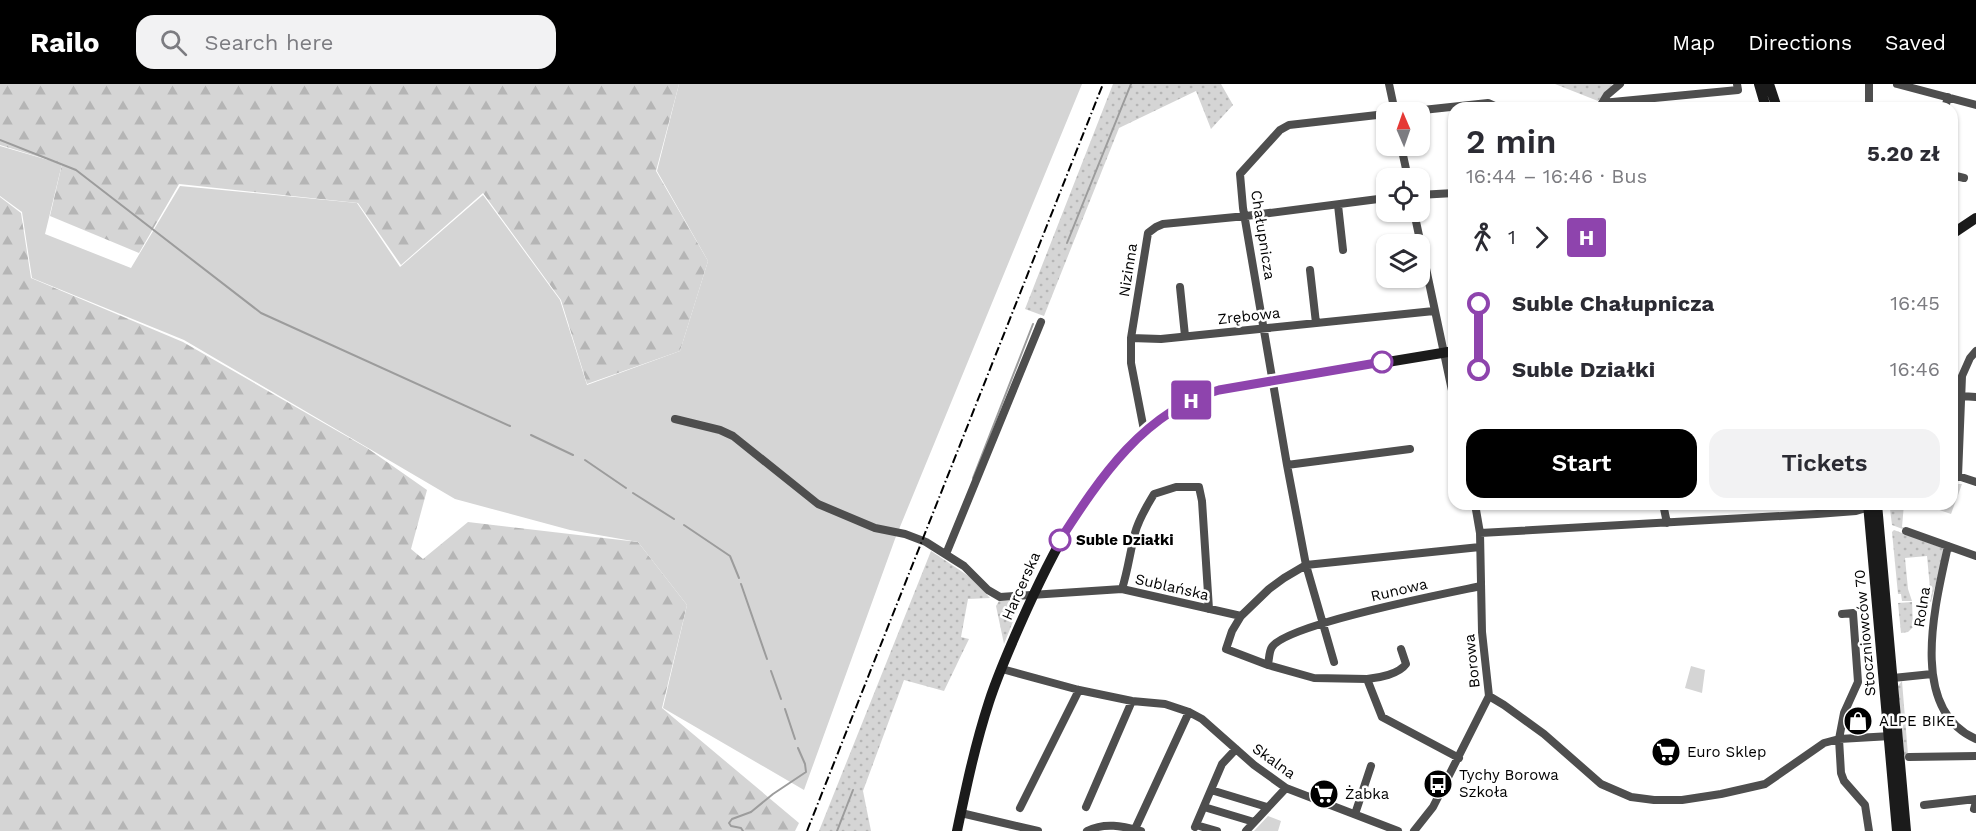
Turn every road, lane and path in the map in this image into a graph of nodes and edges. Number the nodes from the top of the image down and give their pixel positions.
1 (1389, 84) edge
2 (1620, 84) edge
3 (1737, 84) edge
4 (1760, 84) edge
5 (1770, 84) edge
6 (1869, 84) edge
7 (1898, 84) edge
8 (1921, 87) edge
9 (1948, 97) junction
10 (1393, 102) edge
11 (1603, 102) edge
12 (1628, 102) edge
13 (1765, 102) edge
14 (1775, 102) edge
15 (1869, 102) edge
16 (1947, 102) edge
17 (1976, 105) edge
18 (1448, 107) edge
19 (1430, 109) edge
20 (1376, 115) edge
21 (1958, 176) edge
22 (1964, 178) dead end
23 (1448, 193) edge
24 (1430, 194) edge
25 (1376, 199) edge
26 (1338, 205) junction
27 (1246, 216) junction
28 (1976, 218) edge
29 (1416, 222) edge
30 (1958, 230) edge
31 (1343, 250) dead end
32 (1310, 270) dead end
33 (1180, 287) dead end
34 (1434, 311) junction
35 (1041, 322) dead end
36 (1316, 323) junction
37 (1264, 328) junction
38 (1185, 336) junction
39 (1131, 338) junction
40 (1976, 351) edge
41 (1448, 352) edge
42 (1272, 380) junction
43 (1961, 396) junction
44 (1976, 397) edge
45 (675, 419) dead end
46 (1144, 430) junction
47 (1958, 431) edge
48 (1410, 448) dead end
49 (1287, 465) junction
50 (1958, 478) edge
51 (1976, 482) edge
52 (1475, 510) edge
53 (1664, 510) edge
54 (1854, 510) edge
55 (1874, 510) edge
56 (1875, 510) edge
57 (1666, 522) junction
58 (1906, 531) dead end
59 (1479, 533) junction
60 (1948, 546) junction
61 (1480, 548) junction
62 (946, 554) junction
63 (1976, 556) edge
64 (1306, 565) junction
65 (1482, 586) junction
66 (1122, 589) junction
67 (1034, 595) junction
68 (1209, 609) junction
69 (1842, 614) dead end
70 (1241, 616) junction
71 (1323, 622) junction
72 (1401, 649) dead end
73 (1334, 662) dead end
74 (1268, 665) junction
75 (1002, 669) junction
76 (1932, 674) junction
77 (1893, 678) junction
78 (1367, 679) junction
79 (1079, 690) junction
80 (1489, 696) junction
81 (1132, 701) junction
82 (1189, 712) junction
83 (1893, 736) junction
84 (1839, 739) junction
85 (1976, 739) edge
86 (1234, 748) junction
87 (1976, 756) edge
88 (1909, 757) dead end
89 (1459, 758) junction
90 (1371, 766) dead end
91 (1286, 788) junction
92 (1211, 790) junction
93 (1975, 804) edge
94 (1924, 805) dead end
95 (1086, 807) dead end
96 (1204, 807) junction
97 (1267, 807) junction
98 (1020, 808) dead end
99 (961, 813) junction
100 (1355, 814) junction
101 (1254, 822) junction
102 (1138, 830) edge
103 (957, 831) edge
104 (1038, 831) edge
105 (1087, 831) edge
106 (1218, 831) edge
107 (1245, 831) edge
108 (1398, 831) edge
109 (1414, 831) edge
110 (1869, 831) edge
111 (1897, 831) edge
112 (1906, 831) edge

1 - 10 street
2 - 11 street
3 - 12 street
4 - 13 street
5 - 14 street
6 - 15 street
7 - 8 street
8 - 9 street
9 - 16 street
9 - 17 street
18 - 19 street
20 - 27 street, Chałupnicza
21 - 22 street
23 - 24 street
25 - 26 street, Nizinna
26 - 27 street, Nizinna
26 - 31 street
27 - 37 street, Chałupnicza
27 - 39 street, Nizinna
28 - 30 street
29 - 34 street
32 - 36 street
33 - 38 street
34 - 36 street, Zrębowa
34 - 41 street
35 - 62 street
36 - 37 street, Zrębowa
37 - 38 street, Zrębowa
37 - 42 street, Chałupnicza
38 - 39 street, Zrębowa
39 - 46 street, Nizinna
40 - 43 street
41 - 42 street, Harcerska
42 - 46 street, Harcerska
42 - 49 street, Chałupnicza
43 - 44 street
43 - 47 street
45 - 62 street, Sublańska
46 - 67 street, Harcerska
48 - 49 street
49 - 64 street, Chałupnicza
50 - 51 street
52 - 59 street, Borowa
53 - 57 street
54 - 57 street
55 - 83 street, Stoczniowców 70
56 - 77 street, Stoczniowców 70
57 - 59 street
58 - 60 street
59 - 61 street, Borowa
60 - 63 street
60 - 76 street, Rolna
61 - 64 street
61 - 65 street, Borowa
62 - 67 street, Sublańska
64 - 70 street
64 - 71 street
65 - 71 street, Runowa
65 - 80 street, Borowa
66 - 67 street, Sublańska
66 - 68 street, Sublańska
66 - 68 street
67 - 75 street, Harcerska
68 - 70 street, Sublańska
69 - 84 street
70 - 74 street
71 - 73 street
71 - 74 street, Runowa
72 - 78 street
74 - 78 street
75 - 79 street, Skalna
75 - 99 street, Harcerska
76 - 77 street
76 - 85 street, Rolna
77 - 83 street, Stoczniowców 70
78 - 89 street
79 - 81 street, Skalna
79 - 98 street
80 - 84 street
80 - 89 street, Borowa
81 - 82 street, Skalna
81 - 95 street
82 - 86 street, Skalna
82 - 102 street
83 - 84 street
83 - 111 street, Stoczniowców 70
83 - 112 street, Stoczniowców 70
84 - 110 street
86 - 91 street, Skalna
86 - 92 street, Skalna
87 - 88 street
89 - 109 street, Borowa
90 - 100 street
91 - 97 street
91 - 100 street, Skalna
92 - 96 street, Skalna
92 - 97 street
93 - 94 street
96 - 101 street
96 - 106 street, Skalna
97 - 101 street
99 - 103 street, Harcerska
99 - 104 street
100 - 108 street, Skalna
101 - 107 street
102 - 105 street

